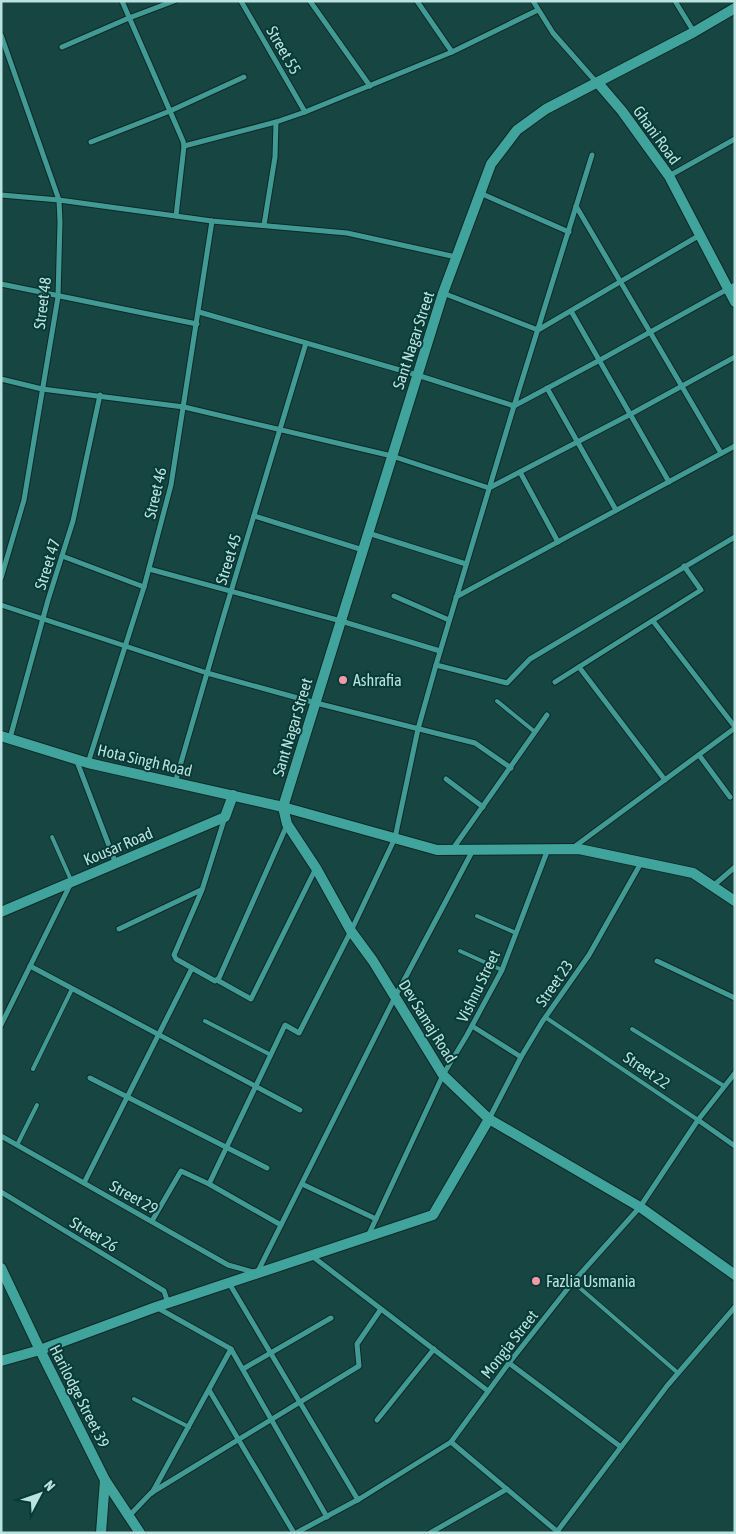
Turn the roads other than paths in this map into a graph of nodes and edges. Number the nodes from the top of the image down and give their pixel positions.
1 (122, 1) edge
2 (174, 1) edge
3 (241, 1) edge
4 (310, 1) edge
5 (417, 1) edge
6 (533, 1) edge
7 (675, 1) edge
8 (735, 8) edge
9 (538, 10) junction
10 (129, 18) junction
11 (694, 32) junction
12 (1, 35) edge
13 (62, 47) dead end
14 (452, 52) junction
15 (244, 77) dead end
16 (598, 83) junction
17 (370, 86) junction
18 (170, 111) junction
19 (305, 112) junction
20 (276, 122) junction
21 (735, 139) edge
22 (91, 142) dead end
23 (184, 146) junction
24 (592, 155) dead end
25 (668, 176) junction
26 (480, 193) junction
27 (1, 195) edge
28 (59, 200) junction
29 (576, 206) junction
30 (176, 216) junction
31 (212, 221) junction
32 (264, 225) junction
33 (569, 232) junction
34 (700, 235) junction
35 (456, 257) junction
36 (622, 281) junction
37 (1, 284) edge
38 (731, 287) edge
39 (443, 293) junction
40 (58, 297) junction
41 (735, 302) edge
42 (571, 311) junction
43 (199, 312) junction
44 (197, 324) junction
45 (538, 330) junction
46 (651, 332) junction
47 (306, 343) junction
48 (735, 357) edge
49 (600, 360) junction
50 (417, 375) junction
51 (1, 379) edge
52 (682, 385) junction
53 (547, 388) junction
54 (42, 389) junction
55 (100, 395) junction
56 (514, 406) junction
57 (184, 407) junction
58 (631, 414) junction
59 (281, 429) junction
60 (578, 442) junction
61 (735, 446) edge
62 (721, 453) junction
63 (392, 456) junction
64 (520, 472) junction
65 (669, 482) junction
66 (489, 488) junction
67 (616, 510) junction
68 (254, 516) junction
69 (368, 533) junction
70 (735, 537) edge
71 (558, 542) junction
72 (363, 550) junction
73 (62, 556) junction
74 (466, 564) junction
75 (684, 566) junction
76 (149, 569) junction
77 (1, 578) edge
78 (144, 587) junction
79 (232, 590) junction
80 (394, 596) dead end
81 (456, 598) junction
82 (1, 605) edge
83 (43, 619) junction
84 (449, 620) junction
85 (341, 621) junction
86 (653, 621) junction
87 (126, 645) junction
88 (440, 651) junction
89 (436, 665) junction
90 (579, 667) junction
91 (207, 672) junction
92 (555, 682) dead end
93 (497, 701) dead end
94 (316, 703) junction
95 (546, 715) dead end
96 (735, 728) edge
97 (418, 729) junction
98 (535, 732) junction
99 (6, 737) edge
100 (699, 754) junction
101 (76, 759) junction
102 (88, 763) junction
103 (510, 768) junction
104 (446, 779) dead end
105 (665, 780) junction
106 (175, 783) junction
107 (233, 795) junction
108 (730, 797) dead end
109 (283, 807) junction
110 (482, 807) junction
111 (225, 817) junction
112 (287, 824) junction
113 (52, 838) dead end
114 (395, 838) junction
115 (548, 849) junction
116 (572, 849) junction
117 (452, 850) junction
118 (473, 850) junction
119 (641, 862) junction
120 (116, 864) junction
121 (735, 867) edge
122 (316, 868) junction
123 (72, 882) junction
124 (713, 886) junction
125 (202, 890) junction
126 (735, 901) edge
127 (1, 912) edge
128 (477, 916) dead end
129 (119, 929) dead end
130 (351, 931) junction
131 (516, 934) junction
132 (460, 951) dead end
133 (657, 961) dead end
134 (30, 966) junction
135 (192, 968) junction
136 (502, 970) junction
137 (217, 980) junction
138 (72, 989) junction
139 (395, 997) junction
140 (735, 998) edge
141 (545, 1017) junction
142 (2, 1021) edge
143 (205, 1021) dead end
144 (472, 1026) junction
145 (632, 1029) dead end
146 (158, 1035) junction
147 (270, 1055) junction
148 (521, 1057) junction
149 (33, 1069) dead end
150 (735, 1073) edge
151 (443, 1075) junction
152 (90, 1078) dead end
153 (724, 1086) junction
154 (255, 1087) junction
155 (127, 1096) junction
156 (37, 1105) dead end
157 (300, 1110) dead end
158 (489, 1119) junction
159 (698, 1120) junction
160 (1, 1136) edge
161 (16, 1145) junction
162 (735, 1146) edge
163 (226, 1148) junction
164 (267, 1168) dead end
165 (84, 1183) junction
166 (209, 1184) junction
167 (302, 1184) junction
168 (1, 1192) edge
169 (640, 1207) junction
170 (376, 1219) junction
171 (152, 1222) junction
172 (281, 1225) junction
173 (368, 1237) junction
174 (312, 1255) junction
175 (1, 1268) edge
176 (257, 1273) junction
177 (735, 1275) edge
178 (573, 1282) junction
179 (228, 1283) junction
180 (168, 1303) junction
181 (156, 1307) junction
182 (735, 1307) edge
183 (381, 1309) junction
184 (331, 1318) dead end
185 (231, 1349) junction
186 (434, 1349) junction
187 (40, 1350) junction
188 (270, 1353) junction
189 (1, 1361) edge
190 (509, 1363) junction
191 (242, 1369) junction
192 (678, 1373) junction
193 (209, 1390) junction
194 (488, 1391) junction
195 (134, 1399) dead end
196 (299, 1402) junction
197 (272, 1420) junction
198 (377, 1420) dead end
199 (189, 1427) junction
200 (238, 1440) junction
201 (451, 1442) junction
202 (621, 1446) junction
203 (105, 1480) junction
204 (507, 1490) junction
205 (152, 1494) junction
206 (358, 1500) junction
207 (129, 1516) junction
208 (327, 1517) junction
209 (557, 1532) edge
210 (102, 1533) edge
211 (140, 1533) edge
212 (295, 1533) edge
213 (430, 1533) edge

1 - 10 street
2 - 10 street
3 - 19 street, Street 55
4 - 17 street
5 - 14 street
6 - 9 street, Ghani Road
7 - 11 street
8 - 11 street, Sant Nagar Street
9 - 14 street
9 - 16 street, Ghani Road
10 - 13 street
10 - 18 street
11 - 16 street, Sant Nagar Street
12 - 28 street, Street 48
14 - 17 street
15 - 18 street
16 - 25 street, Ghani Road
16 - 26 street, Sant Nagar Street
17 - 19 street
18 - 22 street
18 - 23 street
19 - 20 street
20 - 23 street
20 - 32 street
21 - 25 street
23 - 30 street
24 - 29 street
25 - 34 street, Ghani Road
26 - 33 street
26 - 35 street, Sant Nagar Street
27 - 28 street
28 - 30 street
28 - 40 street, Street 48
29 - 33 street
29 - 36 street
30 - 31 street
31 - 32 street
31 - 43 street, Street 46
32 - 35 street
33 - 45 street
34 - 36 street
34 - 38 street, Ghani Road
35 - 39 street, Sant Nagar Street
36 - 42 street
36 - 46 street
37 - 40 street
38 - 41 street, Ghani Road
38 - 46 street
39 - 45 street
39 - 50 street, Sant Nagar Street
40 - 44 street
40 - 54 street, Street 48
42 - 45 street
42 - 49 street
43 - 44 street, Street 46
43 - 47 street
44 - 57 street, Street 46
45 - 56 street
46 - 49 street
46 - 52 street
47 - 50 street
47 - 59 street, Street 45
48 - 52 street
49 - 53 street
49 - 58 street
50 - 56 street
50 - 63 street, Sant Nagar Street
51 - 54 street
52 - 58 street
52 - 62 street
53 - 56 street
53 - 60 street
54 - 55 street
54 - 77 street, Street 48
55 - 57 street
55 - 73 street, Street 47
56 - 66 street
57 - 59 street
57 - 76 street, Street 46
58 - 60 street
58 - 65 street
59 - 63 street
59 - 68 street, Street 45
60 - 64 street
60 - 67 street
61 - 62 street
62 - 65 street
63 - 66 street
63 - 69 street, Sant Nagar Street
64 - 66 street
64 - 71 street
65 - 67 street
66 - 74 street
67 - 71 street
68 - 72 street
68 - 79 street, Street 45
69 - 72 street, Sant Nagar Street
69 - 74 street
70 - 75 street
71 - 81 street
72 - 85 street, Sant Nagar Street
73 - 78 street
73 - 83 street, Street 47
74 - 81 street
75 - 86 street
75 - 89 street
76 - 78 street, Street 46
76 - 79 street
78 - 87 street, Street 46
79 - 85 street
79 - 91 street, Street 45
80 - 84 street
81 - 84 street
82 - 83 street
83 - 87 street
83 - 99 street, Street 47
84 - 88 street
85 - 88 street
85 - 94 street, Sant Nagar Street
86 - 90 street
86 - 96 street
87 - 91 street
87 - 102 street, Street 46
88 - 89 street
89 - 97 street
90 - 92 street
90 - 105 street
91 - 94 street
91 - 106 street, Street 45
93 - 98 lane
94 - 97 street
94 - 109 street, Sant Nagar Street
95 - 98 street
96 - 100 street
97 - 103 street
97 - 114 street
98 - 103 street
99 - 101 street, Hota Singh Road
100 - 105 street
100 - 108 street
101 - 102 street, Hota Singh Road
101 - 120 street
102 - 106 street, Hota Singh Road
103 - 110 street
104 - 110 street
105 - 116 street
106 - 107 street, Hota Singh Road
107 - 109 street, Hota Singh Road
107 - 111 street
109 - 112 street, Dev Samaj Road
109 - 114 street, Hota Singh Road
110 - 117 street
111 - 120 street, Kousar Road
111 - 125 street
112 - 122 street, Dev Samaj Road
112 - 137 street
113 - 123 lane
114 - 117 street, Hota Singh Road
114 - 130 street
115 - 116 street, Hota Singh Road
115 - 118 street, Hota Singh Road
115 - 131 street, Vishnu Street
116 - 119 street, Hota Singh Road
117 - 118 street, Hota Singh Road
118 - 139 street
119 - 124 street, Hota Singh Road
119 - 141 street, Street 23
120 - 123 street, Kousar Road
121 - 124 street
122 - 130 street, Dev Samaj Road
122 - 137 street
123 - 127 street, Kousar Road
123 - 134 street
124 - 126 street, Hota Singh Road
125 - 129 street
125 - 135 street
128 - 131 lane
130 - 139 street, Dev Samaj Road
130 - 147 street
131 - 136 street, Vishnu Street
132 - 136 lane
133 - 140 street
134 - 138 street
134 - 142 street
135 - 137 street
135 - 146 street
136 - 144 street, Vishnu Street
138 - 146 street
138 - 149 lane
139 - 151 street, Dev Samaj Road
139 - 167 street
141 - 148 street, Street 23
141 - 159 lane, Street 22
143 - 147 lane
144 - 148 street
144 - 151 street, Vishnu Street
145 - 153 lane
146 - 154 street
146 - 155 street
147 - 154 street
148 - 158 street, Street 23
150 - 153 street, Mongia Street
151 - 158 street, Dev Samaj Road
151 - 170 street, Vishnu Street
152 - 155 street
153 - 159 street, Mongia Street
154 - 157 street
154 - 163 street
155 - 163 street
155 - 165 street
156 - 161 lane
158 - 169 street, Dev Samaj Road
158 - 173 street
159 - 162 street, Street 22
159 - 169 street, Mongia Street
160 - 161 street, Street 29
161 - 165 street, Street 29
163 - 164 street
163 - 166 street
165 - 171 street, Street 29
166 - 171 street
166 - 172 street
167 - 170 street
167 - 172 street
168 - 180 street, Street 26
169 - 177 street, Dev Samaj Road
169 - 178 street, Mongia Street
170 - 173 street, Vishnu Street
171 - 176 street, Street 29
172 - 176 street
173 - 174 street
174 - 176 street
174 - 183 street
175 - 187 street, Harilodge Street 39
176 - 179 street
178 - 190 street, Mongia Street
178 - 192 lane
179 - 180 street
179 - 188 street
180 - 181 street
181 - 185 street
181 - 187 street
182 - 192 street
183 - 186 street
183 - 196 street
184 - 188 street
185 - 191 street
185 - 193 street
186 - 194 street
186 - 198 street
187 - 189 street
187 - 203 street, Harilodge Street 39
188 - 191 street
188 - 196 street
190 - 194 street, Mongia Street
190 - 202 street
191 - 197 street
192 - 202 street
193 - 199 street
193 - 200 street
194 - 201 street, Mongia Street
195 - 199 lane
196 - 197 street
196 - 206 street
197 - 200 street
197 - 208 street
199 - 205 street
200 - 205 street
200 - 212 street
201 - 204 street
201 - 206 street, Mongia Street
202 - 209 street
203 - 207 street, Harilodge Street 39
203 - 210 street
204 - 209 street
204 - 213 street
205 - 207 street
206 - 208 street, Mongia Street
207 - 211 street, Harilodge Street 39
208 - 212 street, Mongia Street

